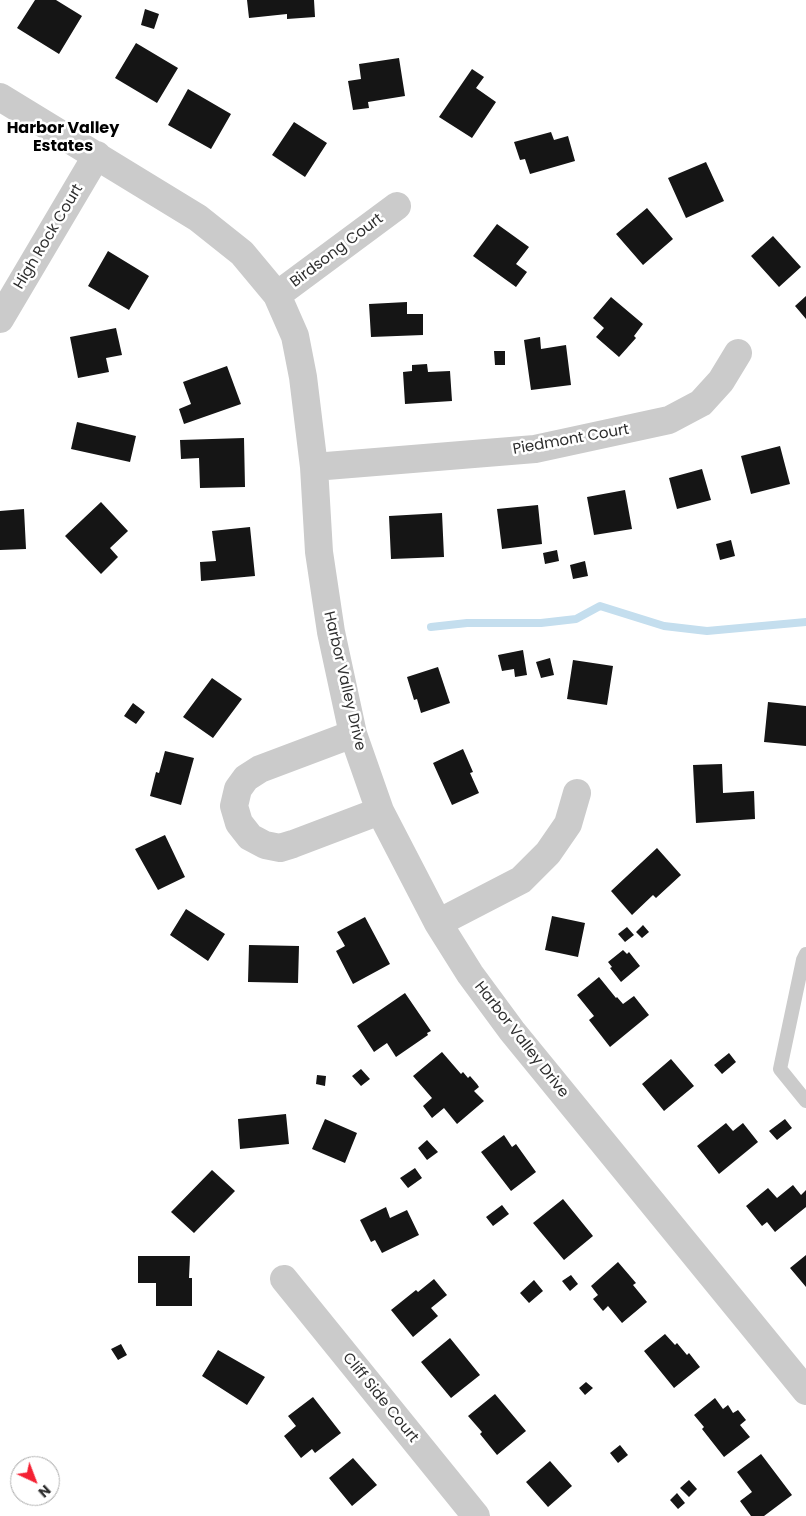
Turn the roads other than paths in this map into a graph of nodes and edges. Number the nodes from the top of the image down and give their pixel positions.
1 (0, 97) edge
2 (98, 155) junction
3 (397, 206) dead end
4 (277, 296) junction
5 (0, 319) edge
6 (738, 353) dead end
7 (314, 467) junction
8 (353, 734) junction
9 (577, 793) dead end
10 (380, 811) junction
11 (438, 923) junction
12 (806, 954) edge
13 (806, 1101) edge
14 (284, 1279) dead end
15 (806, 1392) edge
16 (476, 1516) edge

1 - 2 street, Harbor Valley Drive
2 - 4 street, Harbor Valley Drive
2 - 5 street, High Rock Court
3 - 4 street, Birdsong Court
4 - 7 street, Harbor Valley Drive
6 - 7 street, Piedmont Court
7 - 8 street, Harbor Valley Drive
8 - 10 street, Harbor Valley Drive
8 - 10 street
9 - 11 street
10 - 11 street, Harbor Valley Drive
11 - 15 street, Harbor Valley Drive
12 - 13 lane
14 - 16 street, Cliff Side Court

